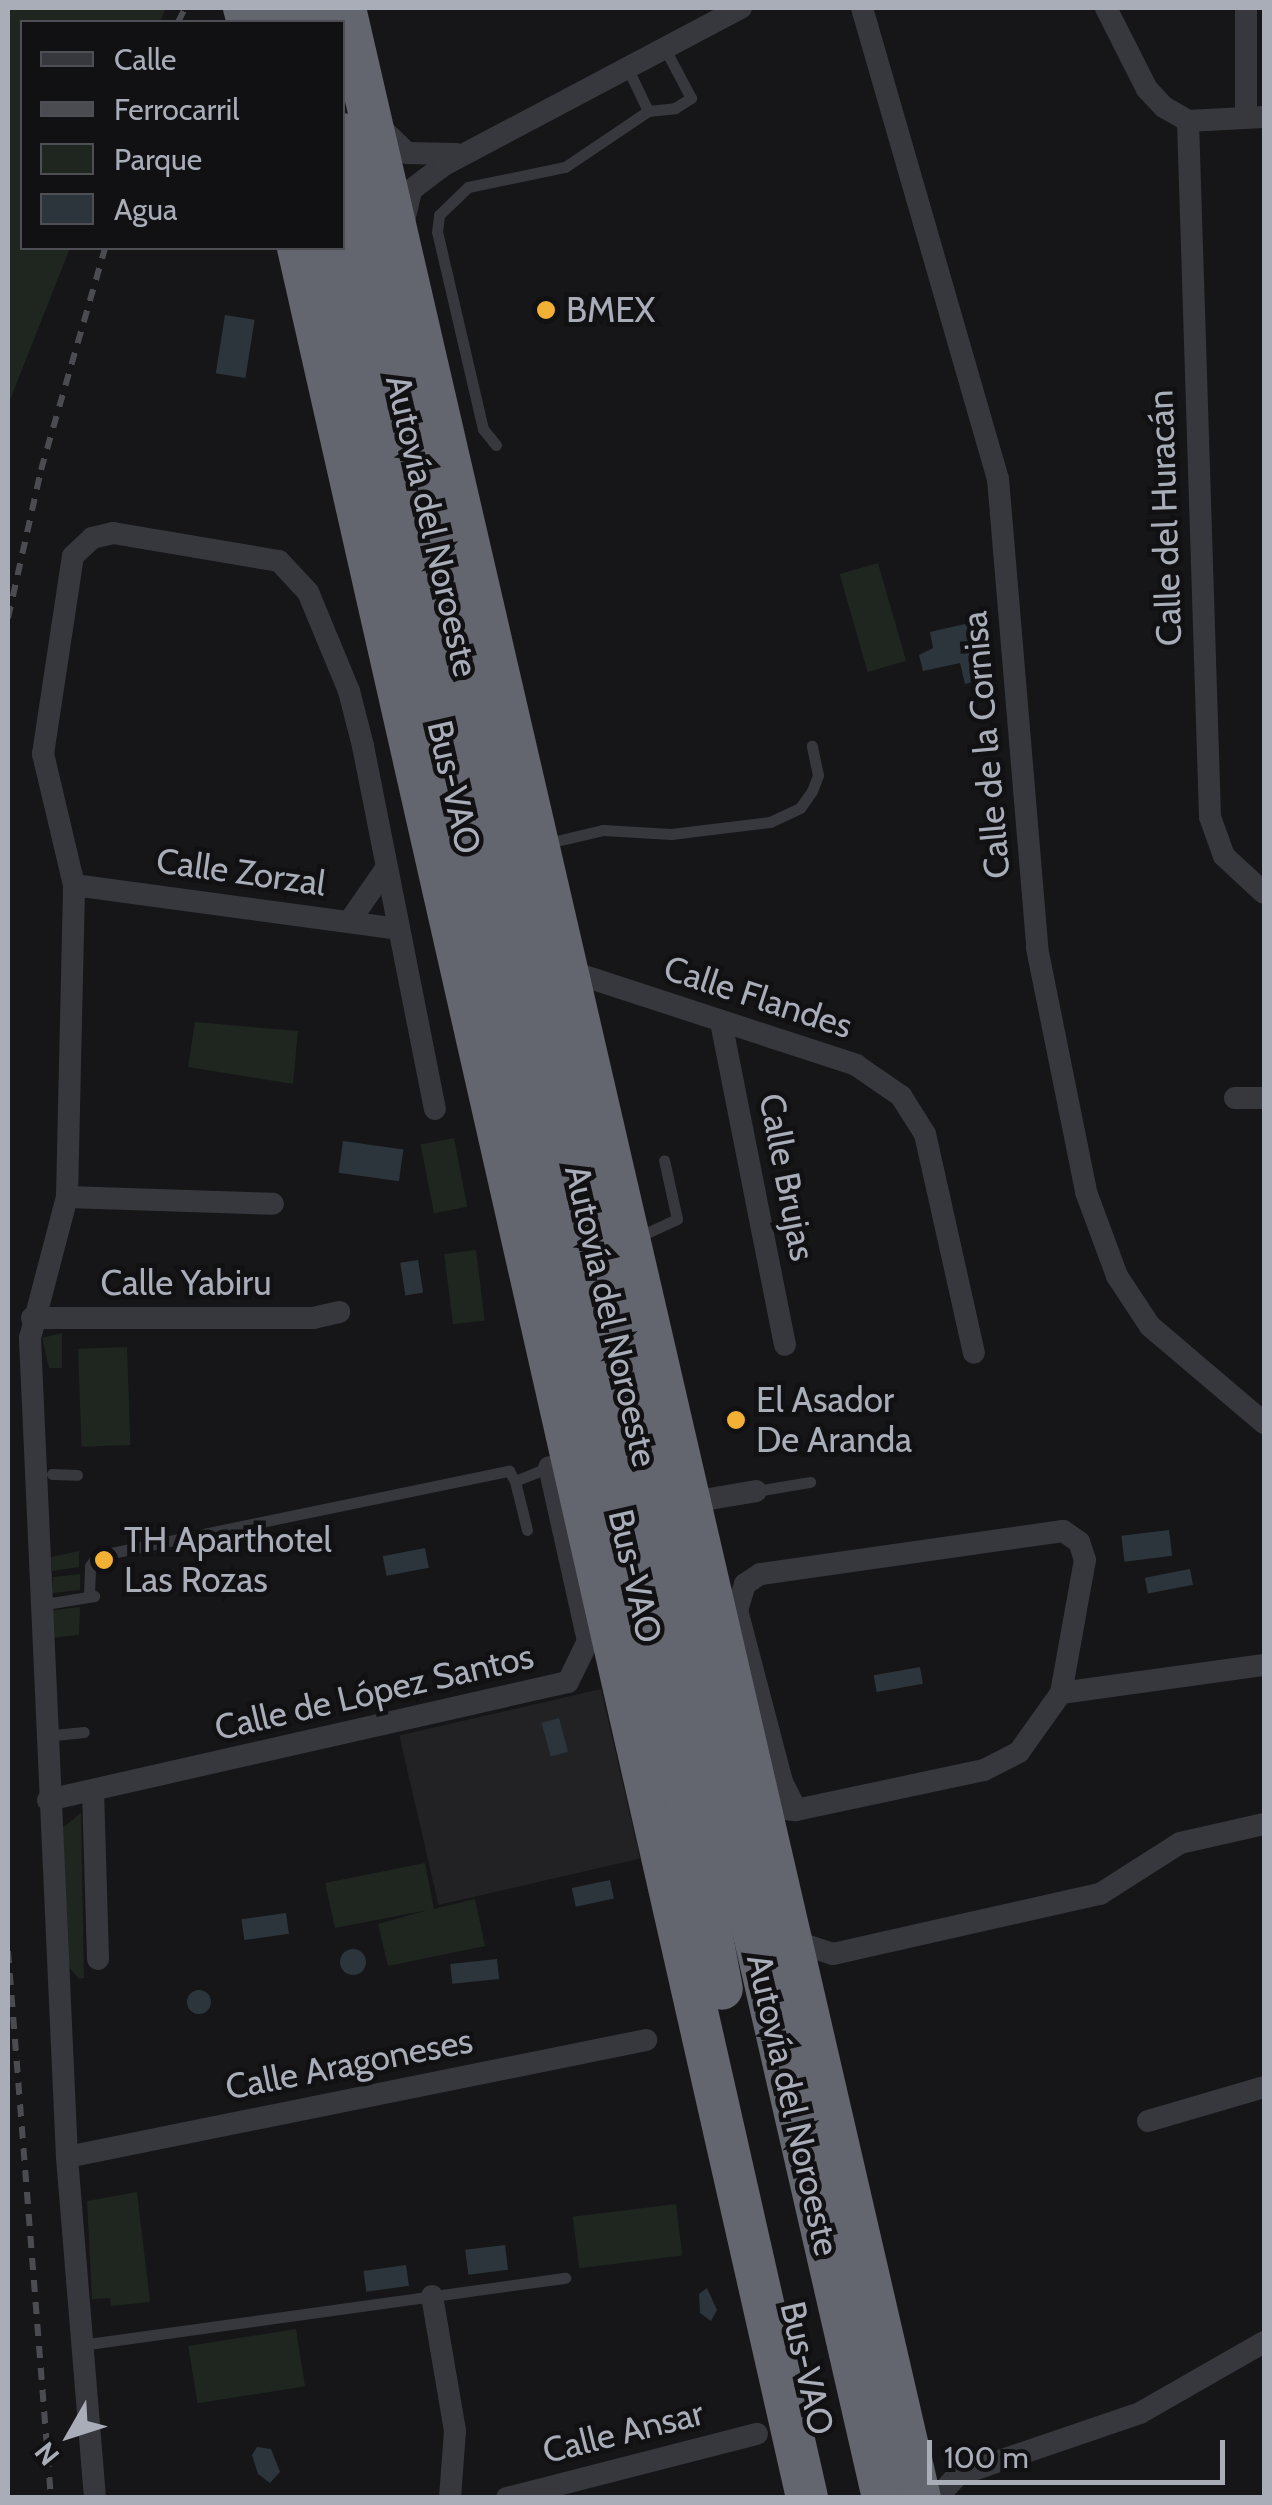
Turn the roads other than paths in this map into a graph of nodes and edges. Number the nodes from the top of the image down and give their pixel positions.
1 (344, 8) edge
2 (740, 8) edge
3 (862, 8) edge
4 (1106, 8) edge
5 (1246, 8) edge
6 (664, 47) junction
7 (354, 52) junction
8 (627, 67) junction
9 (648, 111) junction
10 (1255, 117) edge
11 (1188, 121) junction
12 (345, 147) edge
13 (465, 152) junction
14 (298, 250) edge
15 (332, 250) edge
16 (447, 440) junction
17 (496, 445) dead end
18 (410, 744) junction
19 (812, 746) dead end
20 (541, 845) junction
21 (385, 870) junction
22 (74, 886) junction
23 (1264, 893) edge
24 (349, 922) junction
25 (398, 929) junction
26 (569, 971) junction
27 (617, 988) junction
28 (579, 1016) junction
29 (721, 1022) junction
30 (1235, 1098) dead end
31 (1264, 1098) edge
32 (435, 1109) dead end
33 (664, 1160) dead end
34 (67, 1197) junction
35 (273, 1204) dead end
36 (629, 1241) junction
37 (339, 1312) dead end
38 (32, 1318) junction
39 (785, 1345) dead end
40 (974, 1353) dead end
41 (1263, 1419) edge
42 (52, 1474) dead end
43 (532, 1474) junction
44 (76, 1475) dead end
45 (810, 1482) dead end
46 (756, 1491) joint
47 (686, 1504) junction
48 (527, 1530) dead end
49 (39, 1605) junction
50 (1264, 1665) edge
51 (1061, 1693) junction
52 (84, 1732) dead end
53 (45, 1736) junction
54 (92, 1790) junction
55 (48, 1800) junction
56 (687, 1806) junction
57 (778, 1808) junction
58 (1264, 1824) edge
59 (813, 1948) junction
60 (98, 1959) dead end
61 (646, 2040) dead end
62 (1264, 2087) edge
63 (1148, 2121) dead end
64 (67, 2157) junction
65 (565, 2278) dead end
66 (432, 2296) junction
67 (1264, 2342) edge
68 (81, 2346) junction
69 (757, 2434) dead end
70 (908, 2442) junction
71 (958, 2475) junction
72 (95, 2498) edge
73 (450, 2498) edge
74 (507, 2498) edge
75 (807, 2498) edge
76 (836, 2498) edge
77 (854, 2498) edge
78 (887, 2498) edge
79 (920, 2498) edge
80 (938, 2498) edge

1 - 7 highway
2 - 6 street
3 - 41 street, Calle de la Cornisa
4 - 11 street
5 - 10 street
6 - 8 street
6 - 9 lane
7 - 13 street
7 - 16 highway
8 - 9 lane
8 - 13 street
9 - 17 lane
10 - 11 street
11 - 23 street, Calle del Huracán
12 - 78 highway, Autovía del Noroeste
13 - 16 street
14 - 18 highway, Autovía del Noroeste
15 - 56 highway, Bus-VAO
16 - 20 highway
18 - 43 highway
18 - 75 highway, Autovía del Noroeste
19 - 20 lane
20 - 26 highway
21 - 22 street
21 - 24 street
21 - 25 street
22 - 24 street, Calle Zorzal
22 - 34 street
24 - 25 street, Calle Zorzal
25 - 32 street
26 - 27 street, Calle Flandes
26 - 28 highway
27 - 28 street, Calle Flandes
27 - 29 street, Calle Flandes
28 - 36 highway
29 - 39 street, Calle Brujas
29 - 40 street, Calle Flandes
30 - 31 street
33 - 36 lane
34 - 35 street
34 - 38 street
36 - 47 highway
37 - 38 street, Calle Yabiru
38 - 49 street
42 - 44 lane
43 - 48 lane
43 - 49 lane
43 - 54 street, Calle de López Santos
45 - 46 lane
46 - 47 street
47 - 57 highway
49 - 53 street
50 - 51 street
51 - 57 street
51 - 57 street
52 - 53 lane
53 - 55 street
54 - 55 street, Calle de López Santos
54 - 60 street
55 - 64 street
56 - 76 highway, Bus-VAO
56 - 77 highway
57 - 59 highway
58 - 59 street
59 - 70 highway
61 - 64 street, Calle Aragoneses
62 - 63 street
64 - 68 street
65 - 66 lane
66 - 68 lane
66 - 73 street
67 - 71 street
68 - 72 street
69 - 74 street, Calle Ansar
70 - 71 street
70 - 79 highway
71 - 80 street

